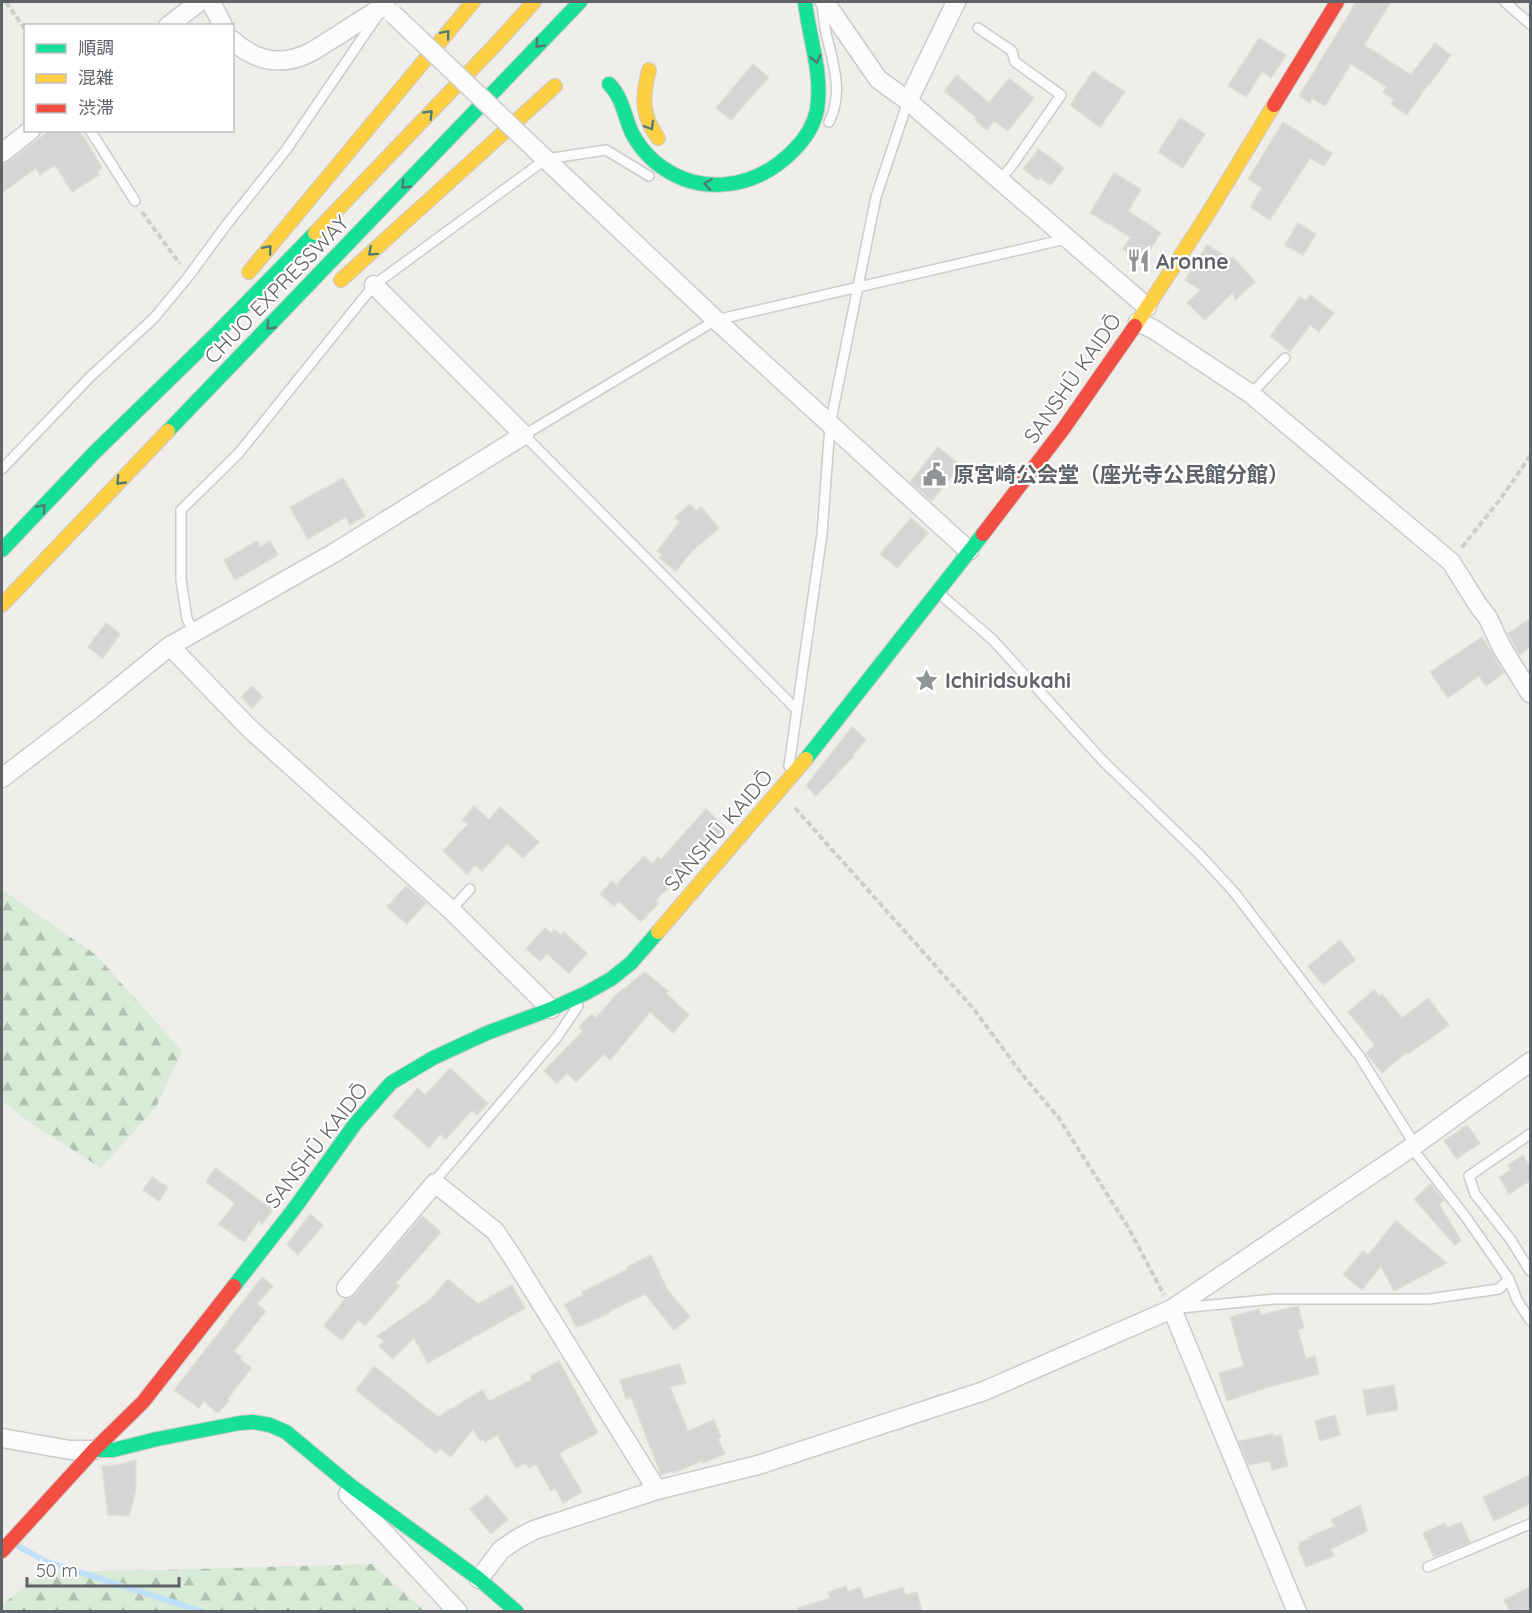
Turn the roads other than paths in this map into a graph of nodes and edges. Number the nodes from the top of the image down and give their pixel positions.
1 (199, 2) edge
2 (211, 2) edge
3 (473, 2) edge
4 (534, 2) edge
5 (580, 2) edge
6 (805, 2) edge
7 (823, 2) edge
8 (956, 2) edge
9 (1337, 2) edge
10 (1505, 2) edge
11 (388, 7) edge
12 (171, 24) edge
13 (222, 24) edge
14 (1530, 24) edge
15 (978, 28) dead end
16 (234, 42) edge
17 (649, 70) dead end
18 (609, 84) dead end
19 (555, 86) dead end
20 (909, 101) junction
21 (826, 128) dead end
22 (28, 132) edge
23 (91, 132) edge
24 (667, 147) dead end
25 (2, 153) edge
26 (541, 155) junction
27 (999, 180) junction
28 (660, 183) dead end
29 (135, 201) road end
30 (1067, 239) junction
31 (241, 282) dead end
32 (374, 285) junction
33 (333, 286) dead end
34 (859, 288) junction
35 (1143, 315) junction
36 (716, 320) junction
37 (203, 327) dead end
38 (280, 334) dead end
39 (1285, 357) dead end
40 (1251, 394) junction
41 (830, 425) junction
42 (524, 435) junction
43 (94, 453) junction
44 (147, 453) junction
45 (2, 469) edge
46 (2, 550) edge
47 (969, 551) junction
48 (938, 593) junction
49 (2, 605) edge
50 (194, 633) junction
51 (170, 646) junction
52 (1530, 693) edge
53 (796, 709) junction
54 (2, 778) edge
55 (783, 787) junction
56 (470, 889) dead end
57 (451, 910) junction
58 (586, 993) junction
59 (551, 1009) junction
60 (1530, 1062) edge
61 (1530, 1134) edge
62 (1413, 1146) junction
63 (435, 1184) junction
64 (1530, 1271) edge
65 (1509, 1279) junction
66 (346, 1288) dead end
67 (1172, 1309) junction
68 (1530, 1320) edge
69 (2, 1438) edge
70 (297, 1440) junction
71 (94, 1450) junction
72 (657, 1490) junction
73 (1530, 1524) edge
74 (2, 1551) edge
75 (1428, 1567) dead end
76 (479, 1579) junction
77 (458, 1611) edge
78 (517, 1611) edge
79 (1297, 1611) edge

1 - 12 street
2 - 13 street
31 -> 3 main road
43 -> 4 main road, CHUO EXPRESSWAY
5 -> 44 main road, CHUO EXPRESSWAY
6 -> 18 main road
7 - 20 street
7 - 21 lane
8 - 20 street
9 - 35 main road, SANSHŪ KAIDŌ
10 - 14 lane
11 - 16 street
11 - 26 street, bridge
11 - 45 lane
15 - 27 lane
17 -> 24 main road
19 -> 33 main road
20 - 27 street
20 - 34 lane
22 - 25 street
23 - 29 lane
26 - 28 lane
26 - 32 lane
26 - 36 street
27 - 30 street
30 - 34 lane
30 - 35 street
32 - 42 street
32 - 50 lane
34 - 36 lane
34 - 41 lane
35 - 40 street
35 - 47 main road, SANSHŪ KAIDŌ
36 - 41 street
36 - 42 lane
37 - 43 main road
38 - 44 main road
39 - 40 lane
40 - 52 street
41 - 47 street
41 - 53 lane
42 - 50 street
42 - 53 lane
46 -> 43 main road, CHUO EXPRESSWAY
44 -> 49 main road, CHUO EXPRESSWAY
47 - 48 main road, SANSHŪ KAIDŌ
48 - 55 main road, SANSHŪ KAIDŌ
48 - 62 lane
50 - 51 street
51 - 54 street
51 - 57 street
53 - 55 lane
55 - 58 main road, SANSHŪ KAIDŌ
56 - 57 lane
57 - 59 street
58 - 59 main road, SANSHŪ KAIDŌ
58 - 63 lane
59 - 71 main road, SANSHŪ KAIDŌ
60 - 62 street
61 - 64 lane
62 - 65 lane
62 - 67 street
63 - 66 street
63 - 72 street
65 - 67 lane
65 - 68 lane
67 - 72 street
67 - 79 street
69 - 71 street
70 - 71 main road
70 - 76 main road
70 - 77 street
71 - 74 main road, SANSHŪ KAIDŌ
72 - 76 street
73 - 75 lane
76 - 78 main road

